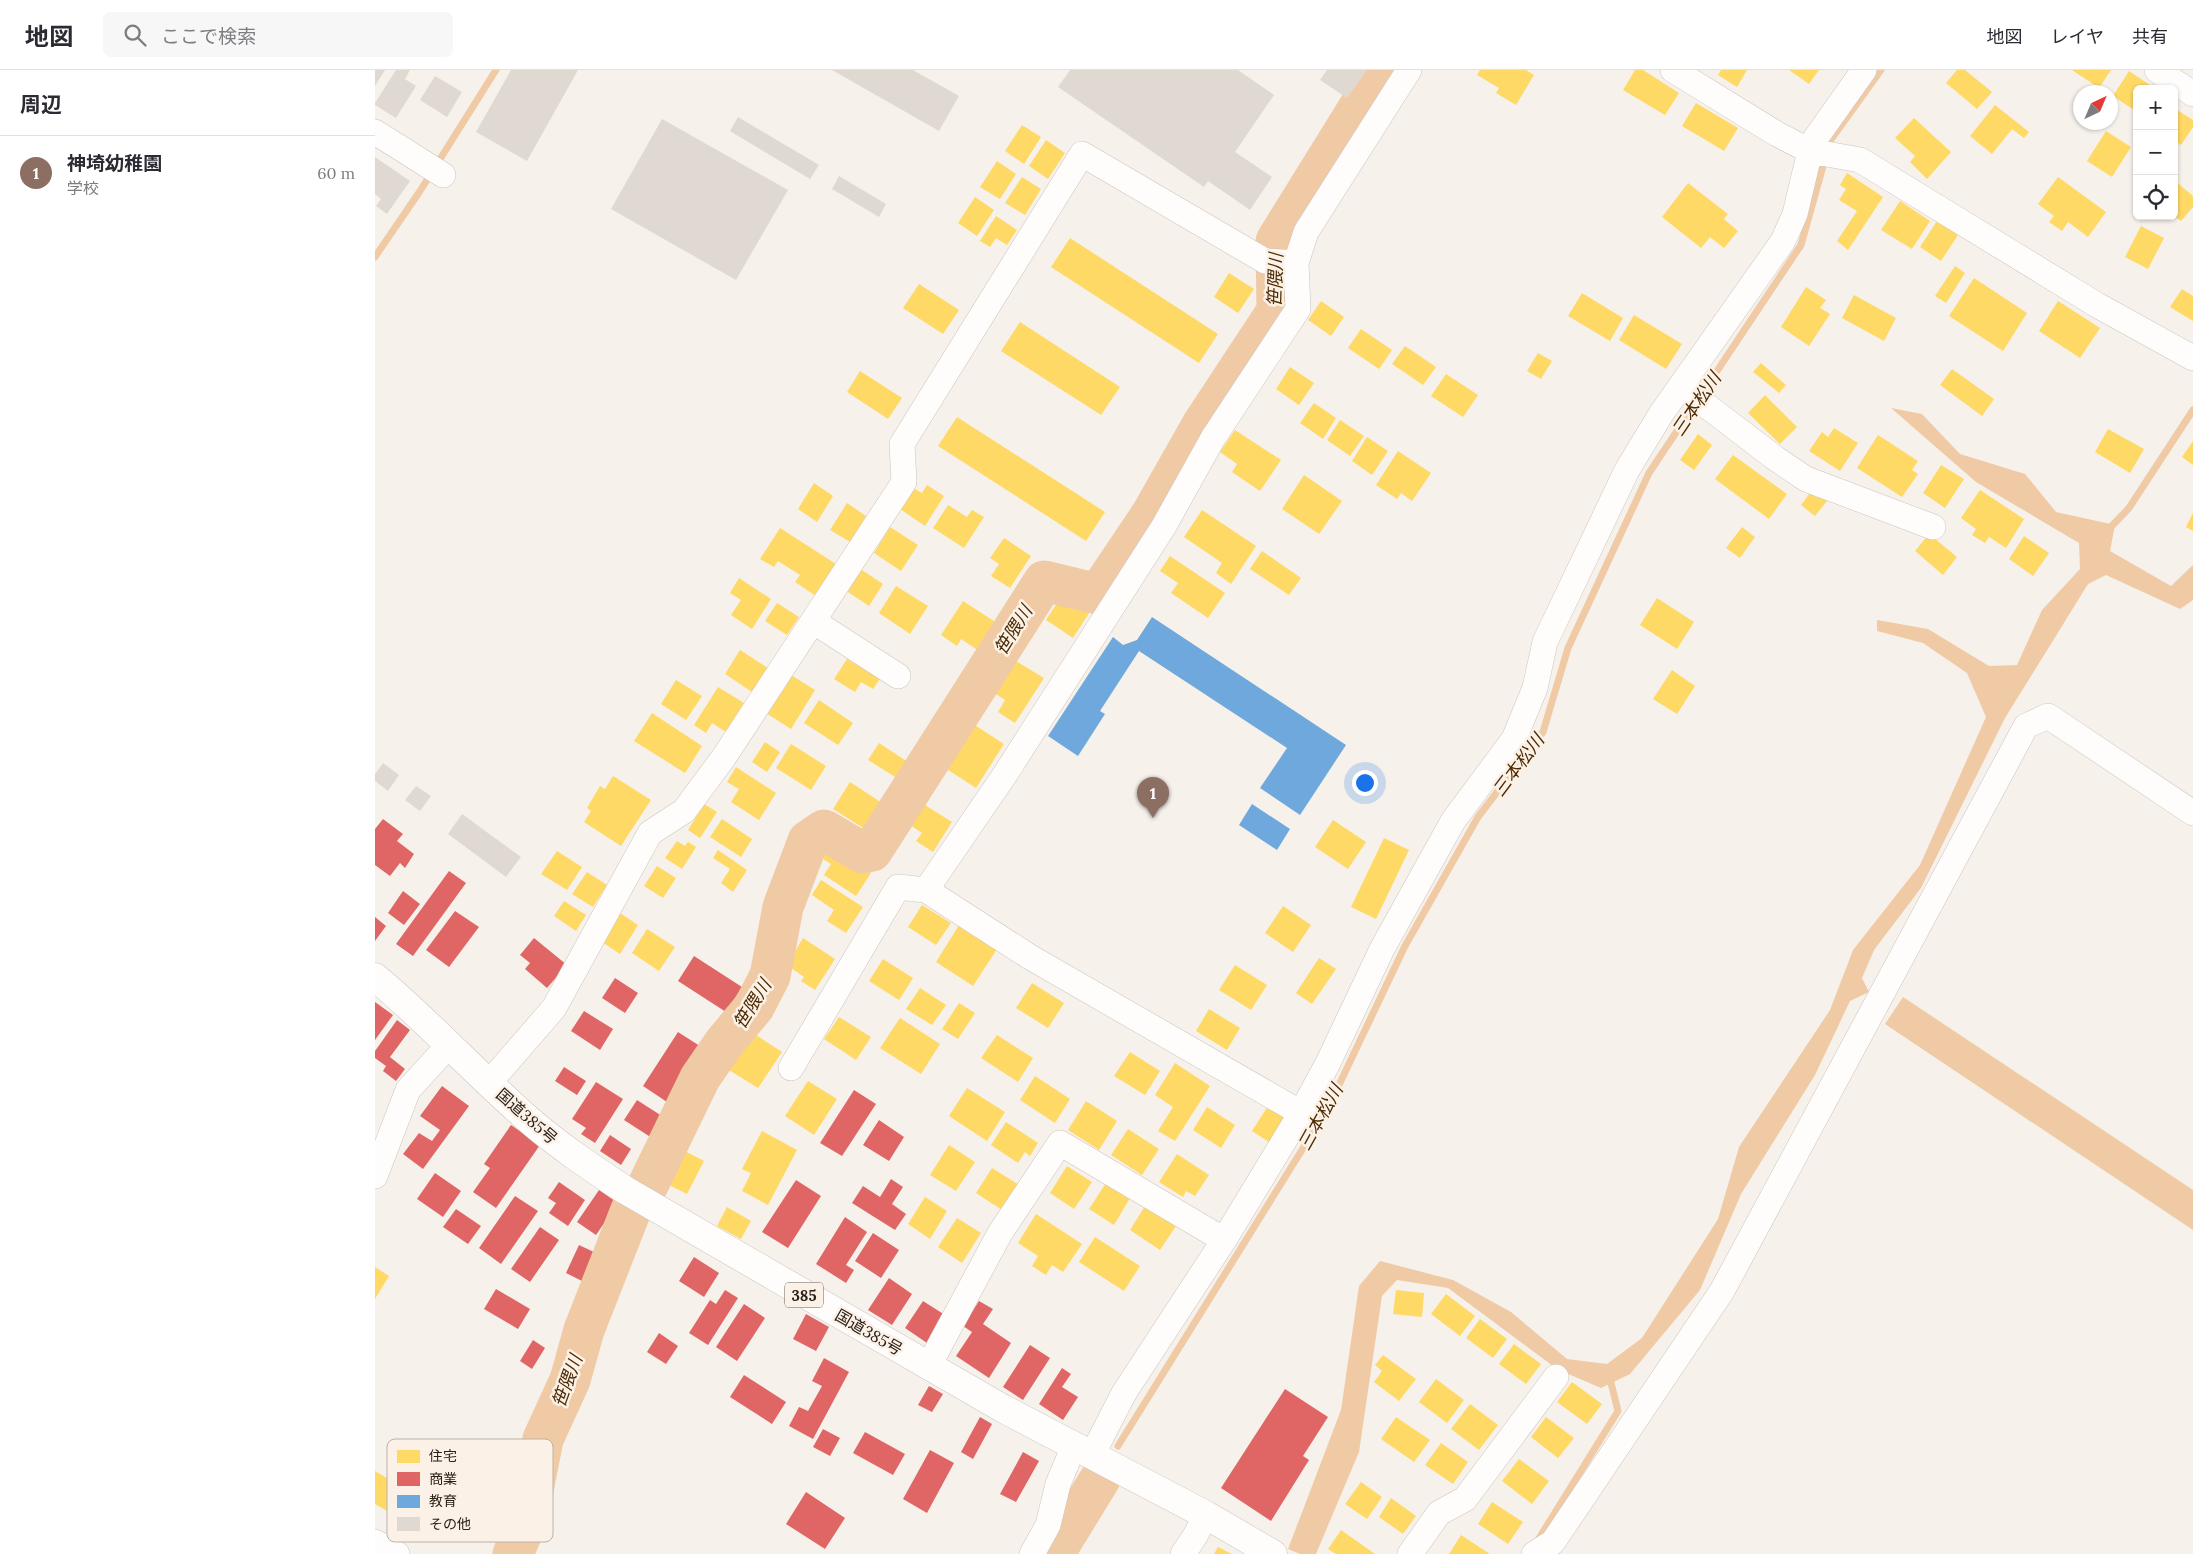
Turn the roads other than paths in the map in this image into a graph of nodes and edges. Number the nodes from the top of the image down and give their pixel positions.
1 (1409, 70) edge
2 (1673, 70) edge
3 (1865, 70) edge
4 (2157, 70) edge
5 (2193, 94) edge
6 (375, 132) edge
7 (1811, 151) junction
8 (443, 175) dead end
9 (1296, 263) junction
10 (2193, 358) edge
11 (1682, 387) junction
12 (1933, 527) dead end
13 (813, 621) junction
14 (898, 676) dead end
15 (2193, 813) edge
16 (926, 890) junction
17 (375, 977) edge
18 (449, 1046) junction
19 (791, 1068) dead end
20 (489, 1083) junction
21 (1301, 1112) junction
22 (375, 1176) edge
23 (1224, 1240) junction
24 (928, 1367) junction
25 (1556, 1377) dead end
26 (1083, 1450) junction
27 (1206, 1515) junction
28 (375, 1542) edge
29 (1539, 1552) edge
30 (397, 1554) edge
31 (1032, 1554) edge
32 (1183, 1554) edge
33 (1273, 1554) edge
34 (1410, 1554) edge

1 - 9 street
2 - 7 street
3 - 7 street
4 - 5 street
6 - 8 street
7 - 10 street
7 - 11 street
9 - 13 street
9 - 16 street
11 - 12 street
11 - 21 street
13 - 14 street
13 - 20 street
15 - 29 street
16 - 19 street
16 - 21 street
17 - 18 highway, 国道385号 / 385
18 - 20 highway, 国道385号 / 385
18 - 22 street
20 - 24 highway, 国道385号 / 385
21 - 23 street
23 - 24 street
23 - 26 street
24 - 26 highway, 国道385号 / 385
25 - 34 street
26 - 27 highway, 国道385号 / 385
26 - 31 street
27 - 32 street
27 - 33 highway, 国道385号 / 385
28 - 30 street

